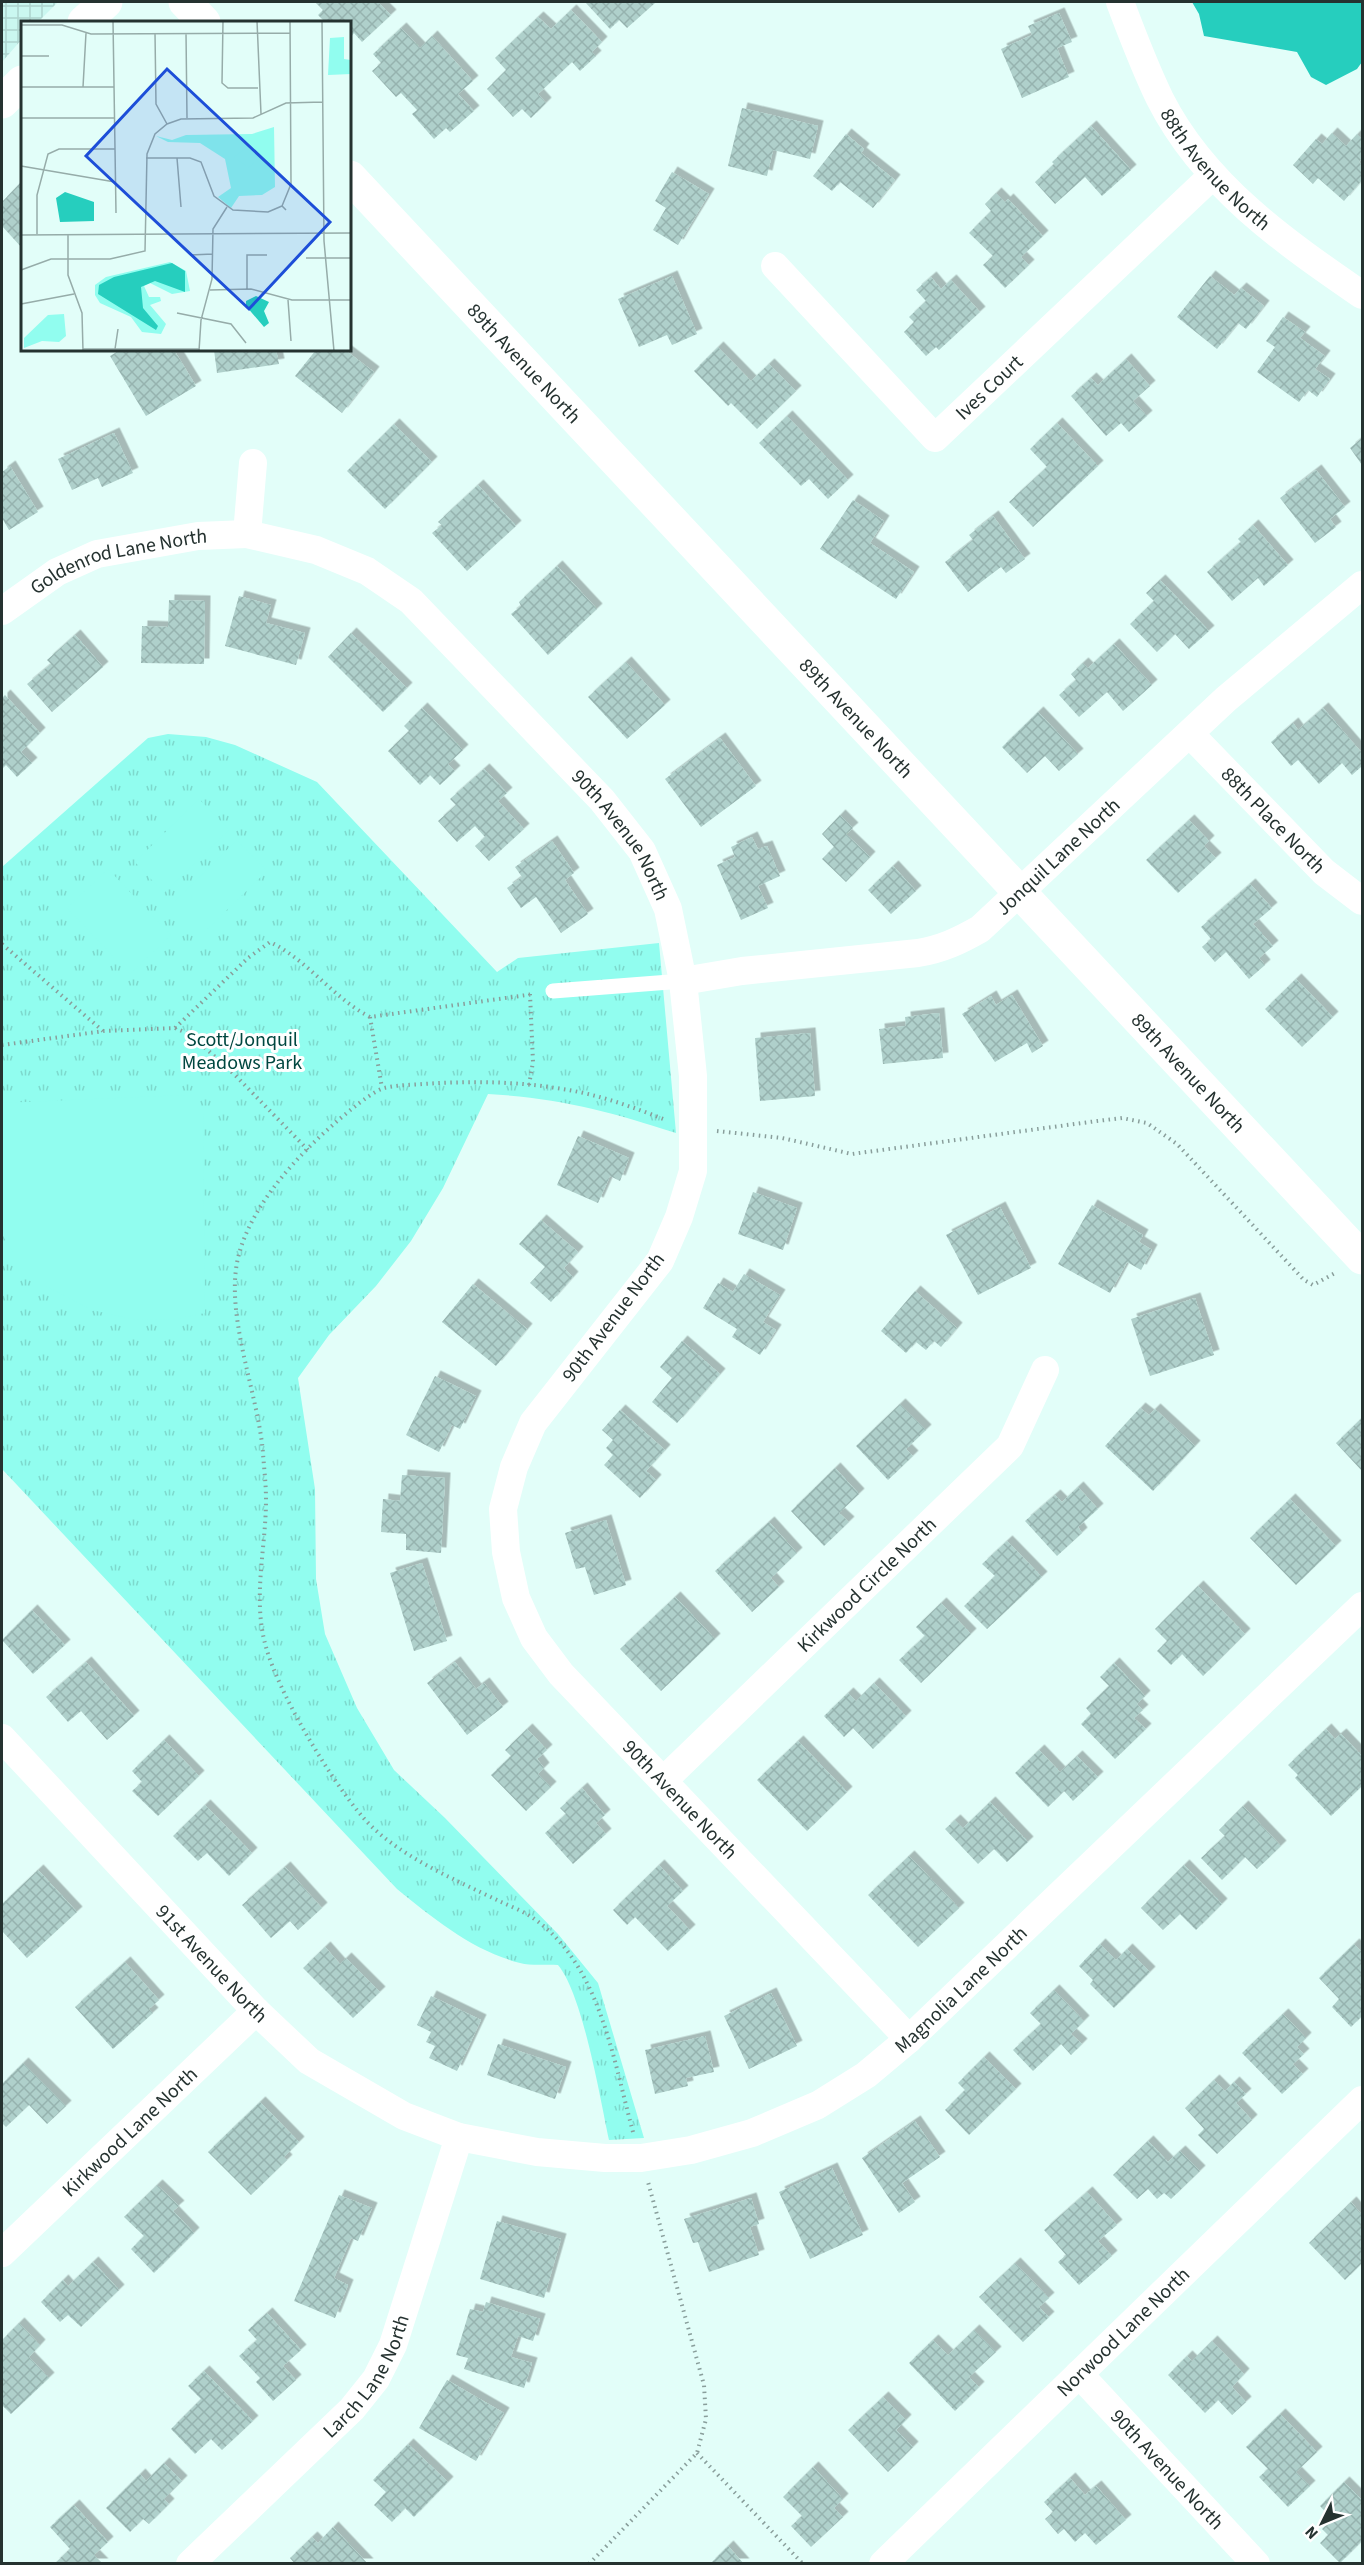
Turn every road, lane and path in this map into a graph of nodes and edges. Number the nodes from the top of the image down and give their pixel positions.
1 (106, 2) edge
2 (185, 2) edge
3 (1120, 2) edge
4 (85, 21) edge
5 (203, 21) edge
6 (21, 83) edge
7 (2, 102) edge
8 (1213, 175) junction
9 (351, 178) edge
10 (775, 266) dead end
11 (1362, 295) edge
12 (253, 463) dead end
13 (247, 534) junction
14 (1362, 585) edge
15 (2, 611) edge
16 (1190, 734) junction
17 (1019, 892) junction
18 (1362, 901) edge
19 (2, 944) edge
20 (683, 981) junction
21 (553, 991) joint
22 (530, 994) junction
23 (370, 1017) junction
24 (175, 1028) junction
25 (104, 1031) junction
26 (2, 1045) edge
27 (529, 1085) junction
28 (382, 1088) junction
29 (695, 1128) junction
30 (308, 1150) junction
31 (1352, 1264) edge
32 (1045, 1370) dead end
33 (1362, 1606) edge
34 (2, 1737) edge
35 (665, 1779) junction
36 (256, 2011) junction
37 (909, 2039) junction
38 (1359, 2111) edge
39 (459, 2137) junction
40 (641, 2158) junction
41 (2, 2253) edge
42 (1079, 2374) junction
43 (697, 2452) junction
44 (190, 2564) edge
45 (589, 2564) edge
46 (803, 2564) edge
47 (883, 2564) edge
48 (1256, 2564) edge

1 - 4 street
2 - 5 street
3 - 8 street, 88th Avenue North
6 - 7 street
8 - 10 street, Ives Court
8 - 11 street, 88th Avenue North
9 - 17 street, 89th Avenue North
12 - 13 street
13 - 15 street, Goldenrod Lane North
13 - 20 street, 90th Avenue North
14 - 16 street, Jonquil Lane North
16 - 17 street, Jonquil Lane North
16 - 18 street, 88th Place North
17 - 20 street, Jonquil Lane North
17 - 31 street, 89th Avenue North
19 - 25 path
20 - 21 lane
20 - 29 street, 90th Avenue North
21 - 22 path
22 - 23 path
22 - 27 path
23 - 24 path
23 - 28 path
24 - 25 path
24 - 30 path
25 - 26 path
27 - 28 path
27 - 29 path
28 - 30 path
29 - 31 path
29 - 35 street, 90th Avenue North
30 - 40 path
32 - 35 street, Kirkwood Circle North
33 - 37 street, Magnolia Lane North
34 - 36 street, 91st Avenue North
35 - 37 street, 90th Avenue North
36 - 39 street, 91st Avenue North
36 - 41 street, Kirkwood Lane North
37 - 40 street, Magnolia Lane North
38 - 42 street, Norwood Lane North
39 - 40 street, Magnolia Lane North
39 - 44 street, Larch Lane North
40 - 43 path
42 - 47 street, Norwood Lane North
42 - 48 street, 90th Avenue North
43 - 45 path
43 - 46 path

